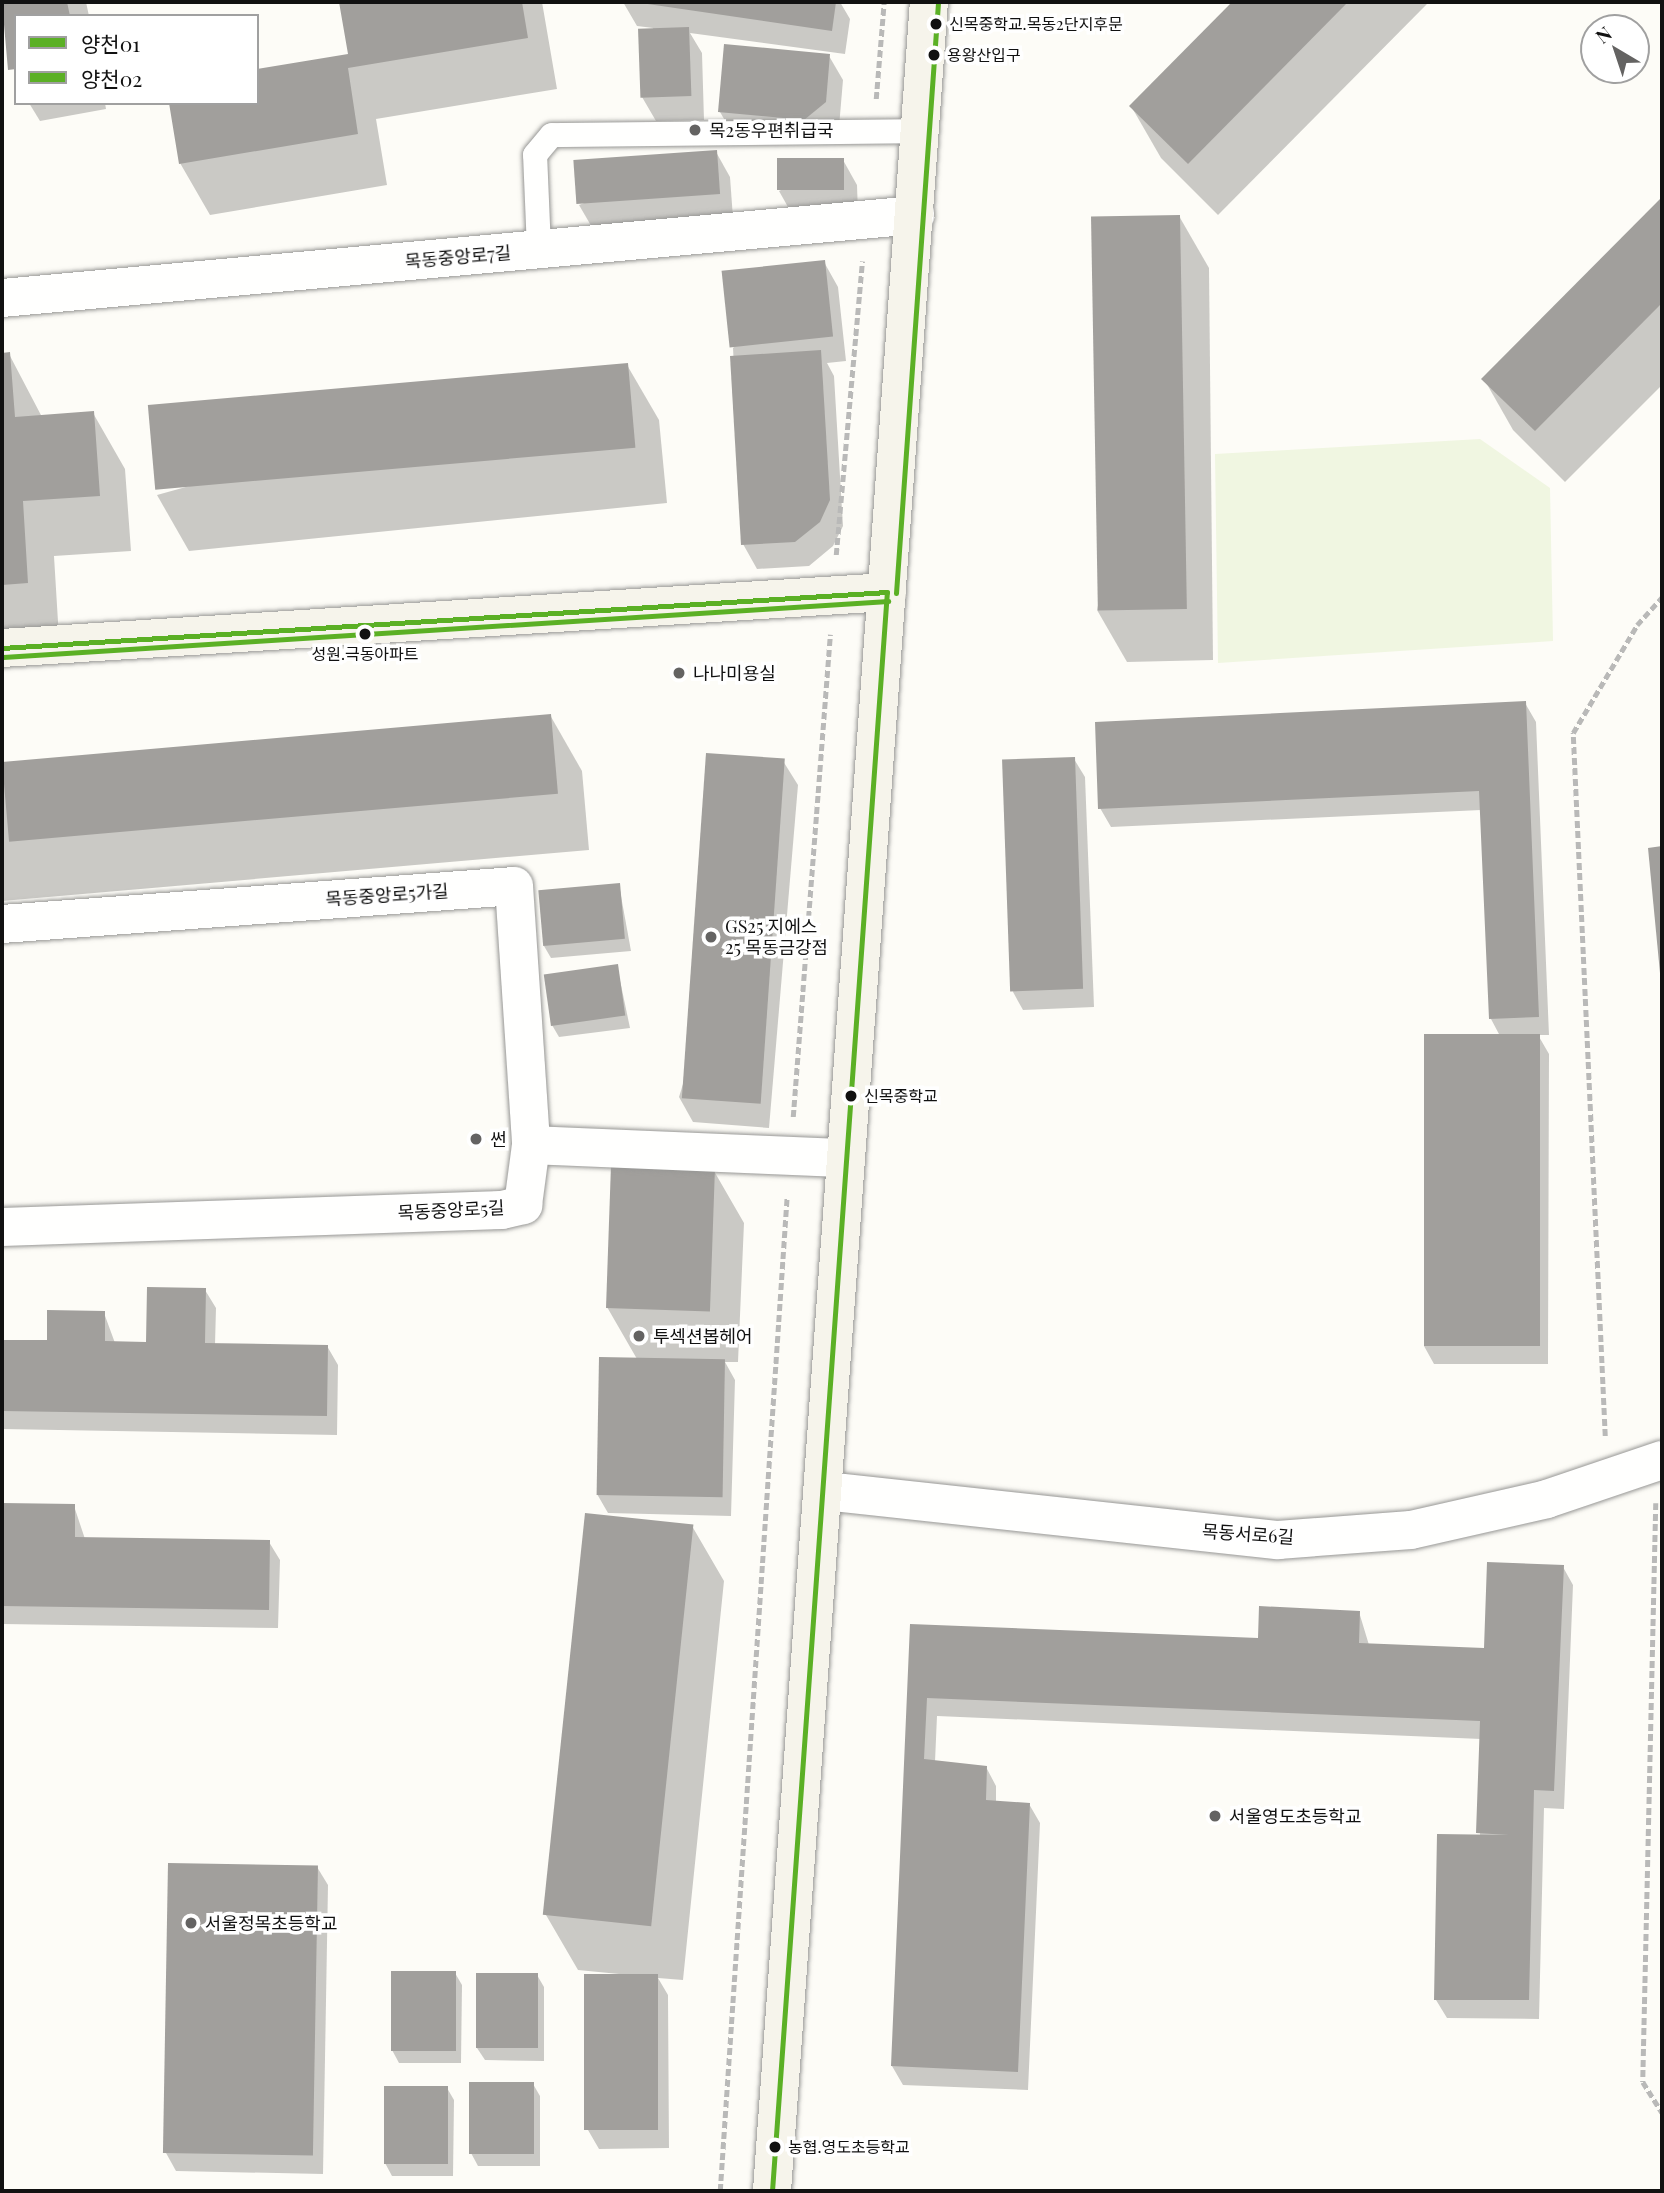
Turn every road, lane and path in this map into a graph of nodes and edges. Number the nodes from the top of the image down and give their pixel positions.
1 (884, 2) edge
2 (929, 2) edge
3 (873, 130) junction
4 (921, 131) junction
5 (915, 215) junction
6 (865, 220) junction
7 (539, 249) junction
8 (2, 298) edge
9 (887, 592) junction
10 (833, 594) junction
11 (1662, 597) edge
12 (2, 648) edge
13 (2, 924) edge
14 (531, 1145) junction
15 (790, 1156) junction
16 (846, 1158) junction
17 (2, 1227) edge
18 (1660, 1461) edge
19 (1607, 1479) junction
20 (824, 1491) junction
21 (1662, 2112) edge
22 (720, 2191) edge
23 (772, 2191) edge

1 - 3 path
2 - 4 main road
3 - 4 lane
3 - 7 lane
4 - 5 main road
5 - 6 street, 목동중앙로7길
5 - 9 main road
6 - 7 street, 목동중앙로7길
6 - 10 path
7 - 8 street, 목동중앙로7길
9 - 10 main road
9 - 16 main road
10 - 12 main road
10 - 15 path
11 - 19 path
13 - 14 street, 목동중앙로5가길
14 - 15 street
14 - 17 street, 목동중앙로5길
15 - 16 street
15 - 22 path
16 - 20 main road
18 - 19 street, 목동서로6길
18 - 21 path
19 - 20 street, 목동서로6길
20 - 23 main road

